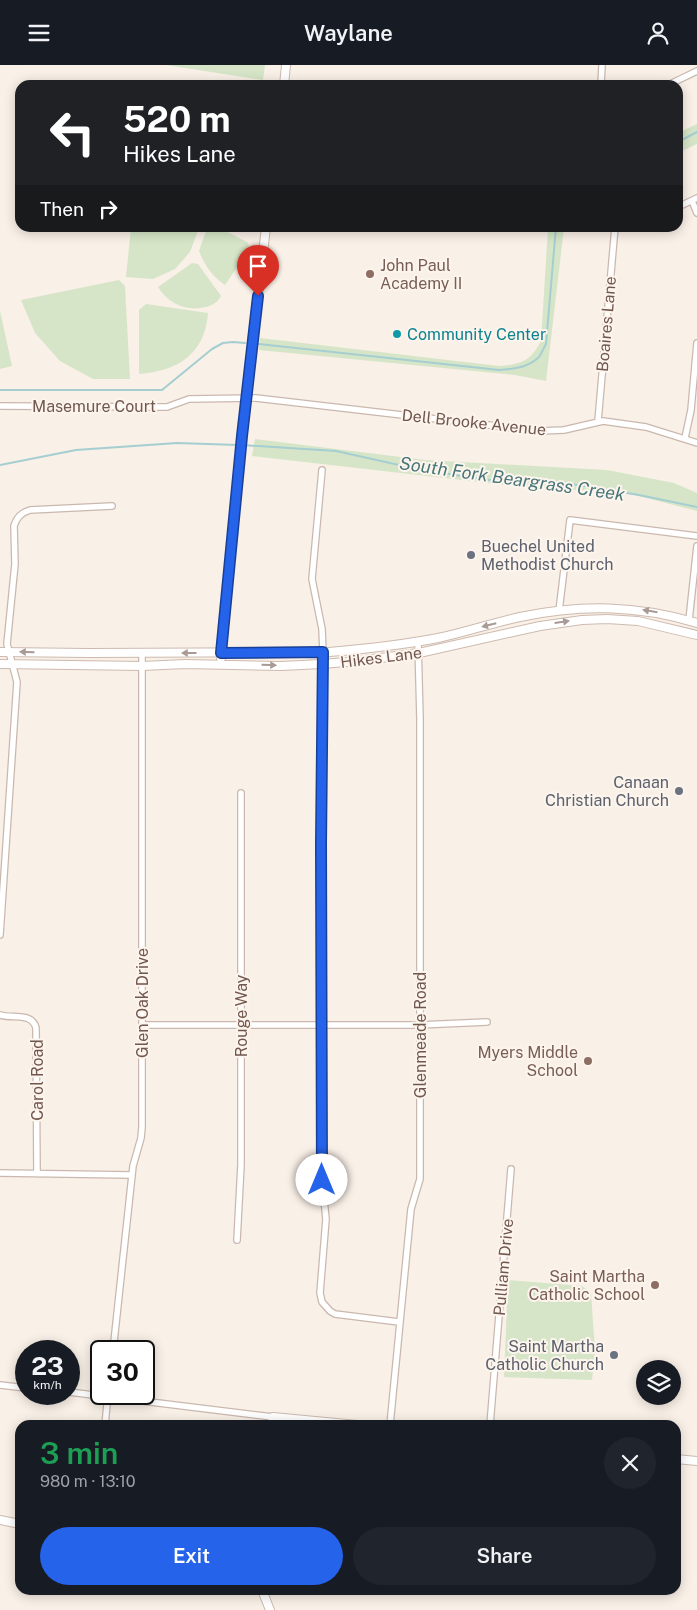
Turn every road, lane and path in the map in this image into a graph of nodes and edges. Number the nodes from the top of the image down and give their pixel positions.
1 (286, 65) edge
2 (602, 65) edge
3 (697, 71) edge
4 (284, 80) edge
5 (600, 80) edge
6 (678, 80) edge
7 (695, 199) edge
8 (683, 205) edge
9 (697, 213) edge
10 (265, 232) edge
11 (615, 232) edge
12 (697, 343) edge
13 (247, 398) junction
14 (0, 406) edge
15 (598, 421) junction
16 (685, 438) junction
17 (697, 443) edge
18 (322, 470) dead end
19 (112, 506) dead end
20 (697, 536) edge
21 (697, 546) edge
22 (559, 611) junction
23 (693, 621) edge
24 (697, 635) edge
25 (418, 642) junction
26 (0, 652) edge
27 (10, 652) junction
28 (323, 652) junction
29 (142, 653) junction
30 (221, 653) junction
31 (419, 653) junction
32 (0, 664) edge
33 (13, 664) junction
34 (220, 664) junction
35 (322, 664) junction
36 (142, 666) junction
37 (241, 793) dead end
38 (0, 935) edge
39 (0, 1015) edge
40 (487, 1022) dead end
41 (142, 1025) junction
42 (241, 1025) junction
43 (321, 1025) junction
44 (419, 1025) junction
45 (511, 1169) dead end
46 (0, 1173) edge
47 (37, 1174) junction
48 (132, 1175) junction
49 (237, 1240) dead end
50 (399, 1322) junction
51 (114, 1340) edge
52 (0, 1385) edge
53 (15, 1387) edge
54 (155, 1402) edge
55 (107, 1405) edge
56 (106, 1420) edge
57 (266, 1420) edge
58 (390, 1420) edge
59 (490, 1420) edge
60 (681, 1459) edge
61 (697, 1461) edge
62 (0, 1520) edge
63 (15, 1523) edge
64 (264, 1595) edge
65 (270, 1610) edge

1 - 4 main road
2 - 5 street
3 - 6 street
7 - 8 street
7 - 9 street
10 - 13 main road
11 - 15 street, Boaires Lane
12 - 16 street
13 - 14 street, Masemure Court
13 - 15 street, Dell Brooke Avenue
13 - 30 main road
15 - 16 street, Dell Brooke Avenue
16 - 17 street, Dell Brooke Avenue
18 - 28 street
19 - 27 street
20 - 22 street
21 - 23 street
23 -> 22 main road, Hikes Lane
22 -> 25 main road, Hikes Lane
31 -> 24 main road, Hikes Lane
25 - 28 main road, Hikes Lane
25 - 31 street, Glenmeade Road
26 - 27 main road, Hikes Lane
29 -> 27 main road, Hikes Lane
27 - 33 street
28 - 30 main road, Hikes Lane
28 - 35 street
30 -> 29 main road, Hikes Lane
29 - 36 street, Glen Oak Drive
30 - 34 main road
31 - 35 main road, Hikes Lane
31 - 44 street, Glenmeade Road
32 - 33 main road, Hikes Lane
33 - 36 main road, Hikes Lane
33 - 38 street
34 -> 35 main road, Hikes Lane
34 - 36 main road, Hikes Lane
35 - 43 street
36 - 41 street, Glen Oak Drive
37 - 42 street, Rouge Way
39 - 47 street, Carol Road
40 - 44 street
41 - 42 street
41 - 48 street, Glen Oak Drive
42 - 43 street
42 - 49 street, Rouge Way
43 - 44 street
43 - 50 street
44 - 50 street, Glenmeade Road
45 - 59 street, Pulliam Drive
46 - 47 street
47 - 48 street
48 - 51 street, Glen Oak Drive
50 - 58 street, Glenmeade Road
52 - 53 street
54 - 57 street
55 - 56 street
60 - 61 main road
62 - 63 main road
64 - 65 main road

